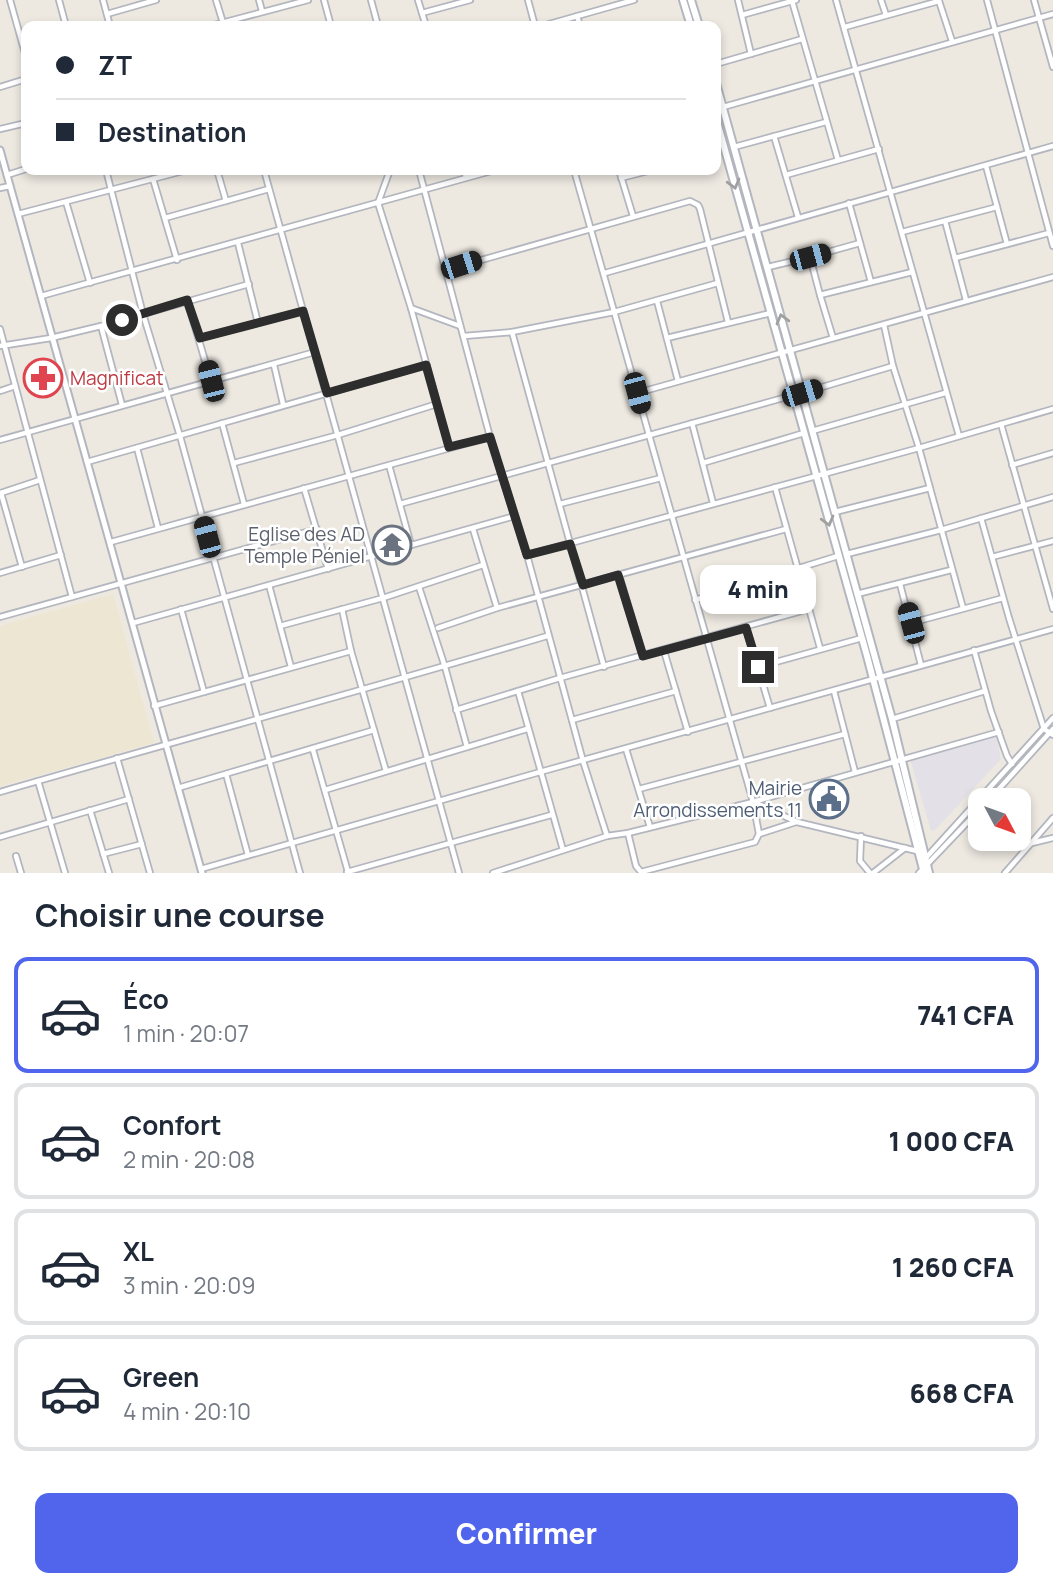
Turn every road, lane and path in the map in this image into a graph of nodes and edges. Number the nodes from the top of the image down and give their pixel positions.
1 (10, 0) edge
2 (59, 0) edge
3 (103, 0) edge
4 (156, 0) edge
5 (216, 0) edge
6 (259, 0) edge
7 (308, 0) edge
8 (324, 0) edge
9 (371, 0) edge
10 (418, 0) edge
11 (470, 0) edge
12 (528, 0) edge
13 (634, 0) edge
14 (683, 0) edge
15 (691, 0) edge
16 (738, 0) edge
17 (836, 0) edge
18 (881, 0) edge
19 (987, 0) edge
20 (1034, 0) edge
21 (794, 1) edge
22 (939, 1) edge
23 (262, 11) junction
24 (422, 13) junction
25 (107, 14) junction
26 (1053, 14) edge
27 (742, 15) junction
28 (886, 15) junction
29 (577, 16) junction
30 (1038, 19) junction
31 (65, 21) edge
32 (109, 21) edge
33 (222, 21) edge
34 (232, 21) edge
35 (330, 21) edge
36 (377, 21) edge
37 (424, 21) edge
38 (534, 21) edge
39 (560, 21) edge
40 (578, 21) edge
41 (689, 21) edge
42 (697, 21) edge
43 (845, 27) junction
44 (994, 30) junction
45 (802, 38) junction
46 (21, 39) edge
47 (952, 41) junction
48 (751, 54) junction
49 (1052, 58) edge
50 (721, 63) edge
51 (1053, 66) edge
52 (856, 69) junction
53 (21, 81) edge
54 (815, 82) junction
55 (0, 87) edge
56 (721, 107) edge
57 (721, 113) edge
58 (826, 122) junction
59 (21, 124) edge
60 (0, 130) edge
61 (721, 135) edge
62 (774, 136) junction
63 (1053, 146) edge
64 (734, 147) junction
65 (725, 149) junction
66 (879, 149) junction
67 (0, 150) edge
68 (721, 150) edge
69 (1029, 154) junction
70 (838, 160) junction
71 (986, 166) junction
72 (21, 171) edge
73 (7, 175) junction
74 (107, 175) edge
75 (168, 175) edge
76 (218, 175) edge
77 (265, 175) edge
78 (388, 175) edge
79 (421, 175) edge
80 (474, 175) edge
81 (575, 175) edge
82 (620, 175) edge
83 (633, 175) edge
84 (786, 176) junction
85 (466, 177) joint
86 (621, 178) junction
87 (153, 179) junction
88 (10, 186) junction
89 (0, 188) edge
90 (425, 188) junction
91 (269, 189) junction
92 (111, 191) junction
93 (891, 191) junction
94 (226, 201) junction
95 (66, 202) junction
96 (378, 203) junction
97 (849, 203) junction
98 (997, 207) junction
99 (18, 215) junction
100 (633, 216) junction
101 (798, 217) junction
102 (165, 218) junction
103 (945, 221) junction
104 (757, 229) junction
105 (282, 230) junction
106 (591, 230) junction
107 (747, 232) junction
108 (902, 232) junction
109 (1049, 233) junction
110 (238, 243) junction
111 (708, 243) junction
112 (860, 243) junction
113 (1007, 244) junction
114 (1053, 246) edge
115 (810, 257) junction
116 (955, 258) junction
117 (177, 260) junction
118 (768, 267) junction
119 (446, 270) junction
120 (134, 271) junction
121 (912, 272) junction
122 (605, 274) junction
123 (1053, 277) edge
124 (871, 282) junction
125 (90, 283) junction
126 (718, 283) junction
127 (249, 284) junction
128 (820, 295) junction
129 (40, 297) junction
130 (187, 300) junction
131 (965, 300) junction
132 (657, 301) junction
133 (411, 308) junction
134 (303, 311) junction
135 (614, 312) junction
136 (771, 313) junction
137 (923, 313) junction
138 (143, 314) junction
139 (728, 322) junction
140 (258, 323) junction
141 (884, 325) junction
142 (101, 326) junction
143 (461, 326) junction
144 (0, 329) edge
145 (512, 331) junction
146 (464, 337) junction
147 (51, 338) junction
148 (200, 338) junction
149 (667, 338) junction
150 (832, 338) junction
151 (2, 346) edge
152 (790, 350) junction
153 (315, 352) junction
154 (781, 353) junction
155 (274, 365) junction
156 (426, 365) junction
157 (893, 366) junction
158 (211, 381) junction
159 (678, 381) junction
160 (15, 386) junction
161 (0, 391) edge
162 (167, 393) junction
163 (327, 393) junction
164 (637, 393) junction
165 (802, 393) junction
166 (945, 393) junction
167 (794, 395) junction
168 (283, 404) junction
169 (437, 404) junction
170 (122, 405) junction
171 (905, 405) junction
172 (1053, 409) edge
173 (75, 418) junction
174 (222, 423) junction
175 (692, 423) junction
176 (1001, 424) junction
177 (27, 432) junction
178 (808, 432) junction
179 (338, 435) junction
180 (180, 436) junction
181 (648, 436) junction
182 (958, 436) junction
183 (490, 437) junction
184 (0, 440) edge
185 (449, 447) junction
186 (136, 448) junction
187 (919, 448) junction
188 (1053, 453) edge
189 (87, 462) junction
190 (548, 462) junction
191 (234, 463) junction
192 (703, 463) junction
193 (389, 464) junction
194 (1012, 465) junction
195 (819, 474) junction
196 (347, 476) junction
197 (503, 476) junction
198 (661, 478) junction
199 (40, 480) junction
200 (775, 487) junction
201 (304, 488) junction
202 (930, 488) junction
203 (0, 493) edge
204 (1053, 498) edge
205 (713, 503) junction
206 (244, 504) junction
207 (560, 504) junction
208 (400, 505) junction
209 (1023, 506) junction
210 (835, 512) junction
211 (672, 514) junction
212 (202, 516) junction
213 (515, 516) junction
214 (981, 518) junction
215 (158, 528) junction
216 (317, 529) junction
217 (473, 529) junction
218 (786, 529) junction
219 (941, 530) junction
220 (1053, 541) edge
221 (111, 542) junction
222 (570, 544) junction
223 (411, 545) junction
224 (1035, 546) junction
225 (846, 554) junction
226 (61, 555) junction
227 (527, 555) junction
228 (683, 556) junction
229 (838, 556) junction
230 (213, 557) junction
231 (372, 557) junction
232 (992, 557) junction
233 (483, 565) junction
234 (22, 567) junction
235 (798, 568) junction
236 (328, 569) junction
237 (951, 570) junction
238 (0, 573) edge
239 (618, 575) junction
240 (121, 583) junction
241 (900, 584) junction
242 (269, 585) junction
243 (583, 585) junction
244 (419, 587) junction
245 (1050, 587) edge
246 (857, 594) junction
247 (72, 597) junction
248 (225, 597) junction
249 (383, 598) junction
250 (537, 598) junction
251 (1003, 598) junction
252 (695, 600) junction
253 (497, 608) junction
254 (963, 608) junction
255 (181, 609) junction
256 (342, 609) junction
257 (809, 609) junction
258 (1053, 609) edge
259 (0, 617) edge
260 (133, 623) junction
261 (911, 623) junction
262 (279, 626) junction
263 (438, 628) dead end
264 (746, 628) junction
265 (1053, 629) edge
266 (547, 636) junction
267 (862, 638) junction
268 (706, 639) junction
269 (1016, 639) junction
270 (820, 648) junction
271 (351, 650) junction
272 (974, 650) junction
273 (664, 651) junction
274 (643, 656) junction
275 (921, 665) junction
276 (291, 667) junction
277 (445, 667) junction
278 (604, 667) junction
279 (758, 667) junction
280 (406, 678) junction
281 (560, 678) junction
282 (877, 678) junction
283 (248, 680) junction
284 (363, 691) junction
285 (518, 691) junction
286 (676, 691) junction
287 (834, 691) junction
288 (985, 691) junction
289 (204, 692) junction
290 (154, 706) junction
291 (770, 708) junction
292 (456, 710) junction
293 (1053, 718) edge
294 (258, 719) junction
295 (892, 719) junction
296 (572, 720) junction
297 (728, 720) junction
298 (527, 729) junction
299 (1044, 729) junction
300 (374, 730) junction
301 (688, 732) junction
302 (999, 732) junction
303 (1052, 732) edge
304 (845, 734) junction
305 (164, 744) junction
306 (467, 747) junction
307 (626, 749) junction
308 (313, 750) junction
309 (117, 758) junction
310 (427, 760) junction
311 (583, 761) junction
312 (741, 761) junction
313 (898, 761) junction
314 (270, 762) junction
315 (1012, 764) junction
316 (386, 771) junction
317 (540, 772) junction
318 (855, 772) junction
319 (226, 774) junction
320 (38, 781) junction
321 (178, 788) junction
322 (1000, 788) edge
323 (639, 789) junction
324 (325, 790) junction
325 (0, 792) edge
326 (129, 799) junction
327 (439, 801) junction
328 (753, 802) junction
329 (90, 810) junction
330 (551, 815) junction
331 (1053, 818) edge
332 (51, 822) junction
333 (797, 822) junction
334 (968, 822) edge
335 (650, 827) junction
336 (335, 830) junction
337 (628, 834) junction
338 (760, 834) junction
339 (607, 836) junction
340 (861, 836) junction
341 (0, 837) edge
342 (1053, 838) edge
343 (292, 842) junction
344 (451, 842) junction
345 (1031, 843) joint
346 (142, 844) junction
347 (906, 848) junction
348 (563, 850) junction
349 (917, 851) junction
350 (1024, 851) edge
351 (103, 854) junction
352 (248, 855) junction
353 (16, 856) dead end
354 (924, 868) edge
355 (202, 871) edge
356 (348, 872) edge
357 (503, 872) edge
358 (21, 873) edge
359 (65, 873) edge
360 (108, 873) edge
361 (150, 873) edge
362 (300, 873) edge
363 (459, 873) edge
364 (493, 873) edge
365 (872, 873) edge
366 (1005, 873) edge

1 - 46 street
2 - 31 street
3 - 25 street
4 - 25 street
5 - 33 street
6 - 23 street
7 - 23 street
8 - 35 street
9 - 36 street
10 - 24 street
11 - 24 street
12 - 38 street
13 - 29 street
14 - 41 main road
15 - 42 main road
16 - 27 street
17 - 43 street
18 - 28 street
19 - 44 street
20 - 30 street
21 - 27 street
21 - 45 street
22 - 28 street
22 - 47 street
23 - 34 street
24 - 37 street
25 - 32 street
26 - 30 street
27 - 48 street
28 - 43 street
29 - 39 street
29 - 40 street
30 - 44 street
30 - 49 street
43 - 52 street
44 - 47 street
44 - 69 street
45 - 48 street
45 - 54 street
47 - 52 street
48 - 50 street
49 - 51 street
52 - 54 street
52 - 66 street
53 - 55 street
54 - 56 street
54 - 58 street
57 - 64 main road
58 - 62 street
58 - 70 street
59 - 60 street
61 - 65 main road
62 - 64 street
62 - 84 street
63 - 69 street
64 - 104 main road
65 - 68 street
65 -> 107 main road
66 - 70 street
66 - 93 street
67 - 73 street
69 - 71 street
69 - 109 street
70 - 84 street
71 - 93 street
71 - 98 street
72 - 73 street
73 - 88 street
74 - 92 street
75 - 87 street
76 - 94 street
77 - 91 street
78 - 96 street
79 - 90 street
80 - 85 street
81 - 106 street
82 - 86 street
83 - 86 street
84 - 101 street
85 - 90 street
86 - 100 street
87 - 92 street
87 - 102 street
88 - 89 street
88 - 99 street
90 - 96 street
90 - 119 street
91 - 94 street
91 - 105 street
92 - 95 street
92 - 120 street
93 - 97 street
93 - 108 street
94 - 102 street
95 - 99 street
95 - 125 street
96 - 105 street
96 - 133 street
97 - 101 street
97 - 112 street
98 - 103 street
98 - 113 street
99 - 129 street
100 - 106 street
100 - 111 street
101 - 104 street
102 - 117 street
103 - 108 street
103 - 116 street
104 - 107 street
104 - 118 main road
105 - 110 street
105 - 134 street
106 - 119 street
106 - 122 street
107 - 111 street
107 - 136 main road
108 - 121 street
109 - 113 street
109 - 114 street
110 - 117 street
110 - 127 street
111 - 122 street
111 - 126 street
112 - 115 street
112 - 124 street
113 - 116 street
115 - 118 street
115 - 128 street
116 - 131 street
117 - 120 street
152 -> 118 main road
119 - 143 street
120 - 125 street
120 - 138 street
121 - 124 street
121 - 137 street
122 - 135 street
123 - 131 street
124 - 128 street
125 - 129 street
126 - 132 street
126 - 139 street
127 - 130 street
127 - 140 street
128 - 150 street
129 - 147 street
130 - 138 street
130 - 148 street
131 - 137 street
132 - 135 street
132 - 149 street
133 - 143 street
133 - 156 street
134 - 140 street
134 - 153 street
135 - 145 street
135 - 164 street
136 - 139 street
136 - 154 main road
137 - 141 street
137 - 166 street
138 - 142 street
138 - 162 street
139 - 149 street
140 - 148 street
141 - 150 street
141 - 157 street
142 - 147 street
142 - 170 street
143 - 146 street
144 - 151 street
145 - 146 street
145 - 190 street
146 - 183 street
147 - 151 street
147 - 173 street
148 - 158 street
149 - 159 street
150 - 152 street
151 - 160 street
152 - 154 street
152 - 165 main road
153 - 155 street
153 - 163 street
154 - 159 street
154 - 167 main road
155 - 158 street
155 - 168 street
156 - 163 street
156 - 169 street
157 - 165 street
157 - 171 street
158 - 162 street
159 - 164 street
160 - 161 street
160 - 177 street
162 - 170 street
162 - 180 street
163 - 168 street
163 - 179 street
164 - 181 street
165 - 178 main road
166 - 171 street
166 - 182 street
167 - 175 street
167 - 178 main road
168 - 174 street
169 - 179 street
169 - 185 street
170 - 173 street
171 - 178 street
171 - 187 street
172 - 176 street
173 - 177 street
173 - 189 street
174 - 180 street
174 - 191 street
175 - 181 street
175 - 192 street
176 - 182 street
176 - 194 street
177 - 184 street
177 - 199 street
178 - 192 street
178 - 195 main road
179 - 191 street
179 - 196 street
180 - 186 street
180 - 212 street
181 - 190 street
181 - 198 street
182 - 187 street
183 - 185 street
183 - 197 street
185 - 193 street
186 - 189 street
186 - 215 street
187 - 195 street
187 - 202 street
188 - 194 street
189 - 221 street
190 - 197 street
190 - 207 street
191 - 206 street
192 - 205 street
193 - 196 street
193 - 208 street
194 - 209 street
195 - 200 street
195 - 210 main road
195 -> 229 main road
196 - 201 street
196 - 231 street
197 - 208 street
197 - 213 street
198 - 207 street
198 - 211 street
199 - 203 street
199 - 226 street
200 - 205 street
200 - 218 street
201 - 206 street
201 - 216 street
202 - 210 street
202 - 219 street
203 - 234 street
204 - 209 street
205 - 211 street
206 - 212 street
207 - 222 street
208 - 223 street
209 - 214 street
209 - 224 street
210 - 225 main road
211 - 222 street
211 - 228 street
212 - 215 street
212 - 230 street
213 - 217 street
213 - 227 street
214 - 219 street
214 - 232 street
215 - 221 street
216 - 230 street
216 - 236 street
217 - 223 street
217 - 233 street
218 - 228 street
218 - 235 street
219 - 225 street
219 - 237 street
220 - 224 street
221 - 240 street
222 - 227 street
222 - 243 street
223 - 231 street
224 - 232 street
224 - 245 street
225 - 246 main road
226 - 234 street
226 - 247 street
227 - 250 street
228 - 239 street
228 - 252 street
229 - 235 street
229 - 267 main road
230 - 240 street
230 - 248 street
231 - 236 street
231 - 249 street
232 - 251 street
233 - 244 street
233 - 253 street
234 - 238 street
235 - 252 street
235 - 257 street
236 - 242 street
237 - 241 street
237 - 254 street
239 - 243 street
239 - 274 street
240 - 247 street
240 - 260 street
241 - 246 street
241 - 261 street
242 - 248 street
242 - 262 street
243 - 250 street
243 - 278 street
244 - 249 street
244 - 277 street
245 - 258 street
246 - 282 main road
247 - 259 street
248 - 255 street
248 - 283 street
249 - 256 street
249 - 280 street
250 - 253 street
250 - 266 street
251 - 254 street
251 - 269 street
252 - 268 street
253 - 263 street
254 - 261 street
255 - 260 street
255 - 289 street
256 - 262 street
256 - 271 street
257 - 264 street
257 - 270 street
260 - 290 street
261 - 275 street
262 - 276 street
264 - 268 street
264 - 279 street
265 - 269 street
266 - 277 street
266 - 281 street
267 - 270 street
267 - 282 main road
268 - 273 street
268 - 297 street
269 - 272 street
269 - 299 street
270 - 279 street
271 - 276 street
271 - 284 street
272 - 275 street
272 - 288 street
273 - 274 street
273 - 286 street
274 - 278 street
275 - 282 street
276 - 283 street
277 - 280 street
277 - 292 street
278 - 281 street
279 - 291 street
280 - 284 street
280 - 310 street
281 - 285 street
281 - 296 street
282 - 287 street
282 - 295 main road
282 - 313 main road
283 - 289 street
283 - 294 street
284 - 294 street
284 - 300 street
285 - 292 street
285 - 298 street
286 - 296 street
286 - 301 street
287 - 291 street
287 - 304 street
288 - 295 street
288 - 302 street
289 - 290 street
290 - 305 street
291 - 297 street
292 - 306 street
293 - 299 street
294 - 305 street
294 - 314 street
295 - 313 main road
296 - 311 street
297 - 301 street
297 - 312 street
298 - 306 street
298 - 317 street
299 - 303 street
299 - 315 street
300 - 308 street
300 - 316 street
301 - 307 street
302 - 313 street
302 - 315 street
303 - 322 street
304 - 312 street
304 - 318 street
305 - 309 street
305 - 321 street
306 - 310 street
307 - 311 street
307 - 323 street
308 - 314 street
308 - 324 street
309 - 320 street
309 - 326 street
310 - 316 street
310 - 327 street
311 - 317 street
311 - 339 street
312 - 323 street
312 - 328 street
313 - 318 street
313 - 349 main road
313 - 354 main road
314 - 319 street
314 - 343 street
315 - 354 street
316 - 324 street
317 - 327 street
317 - 330 street
318 - 328 street
319 - 321 street
319 - 352 street
320 - 325 street
320 - 332 street
321 - 355 street
323 - 335 street
324 - 336 street
326 - 329 street
326 - 346 street
327 - 336 street
327 - 344 street
328 - 333 street
328 - 335 street
328 - 338 street
329 - 332 street
329 - 351 street
330 - 344 street
330 - 348 street
331 - 345 street
332 - 341 street
332 - 359 street
333 - 338 street
333 - 340 street
334 - 354 street
335 - 337 street
336 - 343 street
336 - 356 street
337 - 338 street
337 - 339 street
339 - 348 street
340 - 347 street
340 - 365 street
342 - 345 street
343 - 352 street
343 - 362 street
344 - 356 street
344 - 363 street
346 - 351 street
346 - 361 street
347 - 349 street
347 - 365 street
348 - 357 street
349 - 354 main road
350 - 366 street
351 - 360 street
352 - 355 street
353 - 358 street
357 - 364 street

